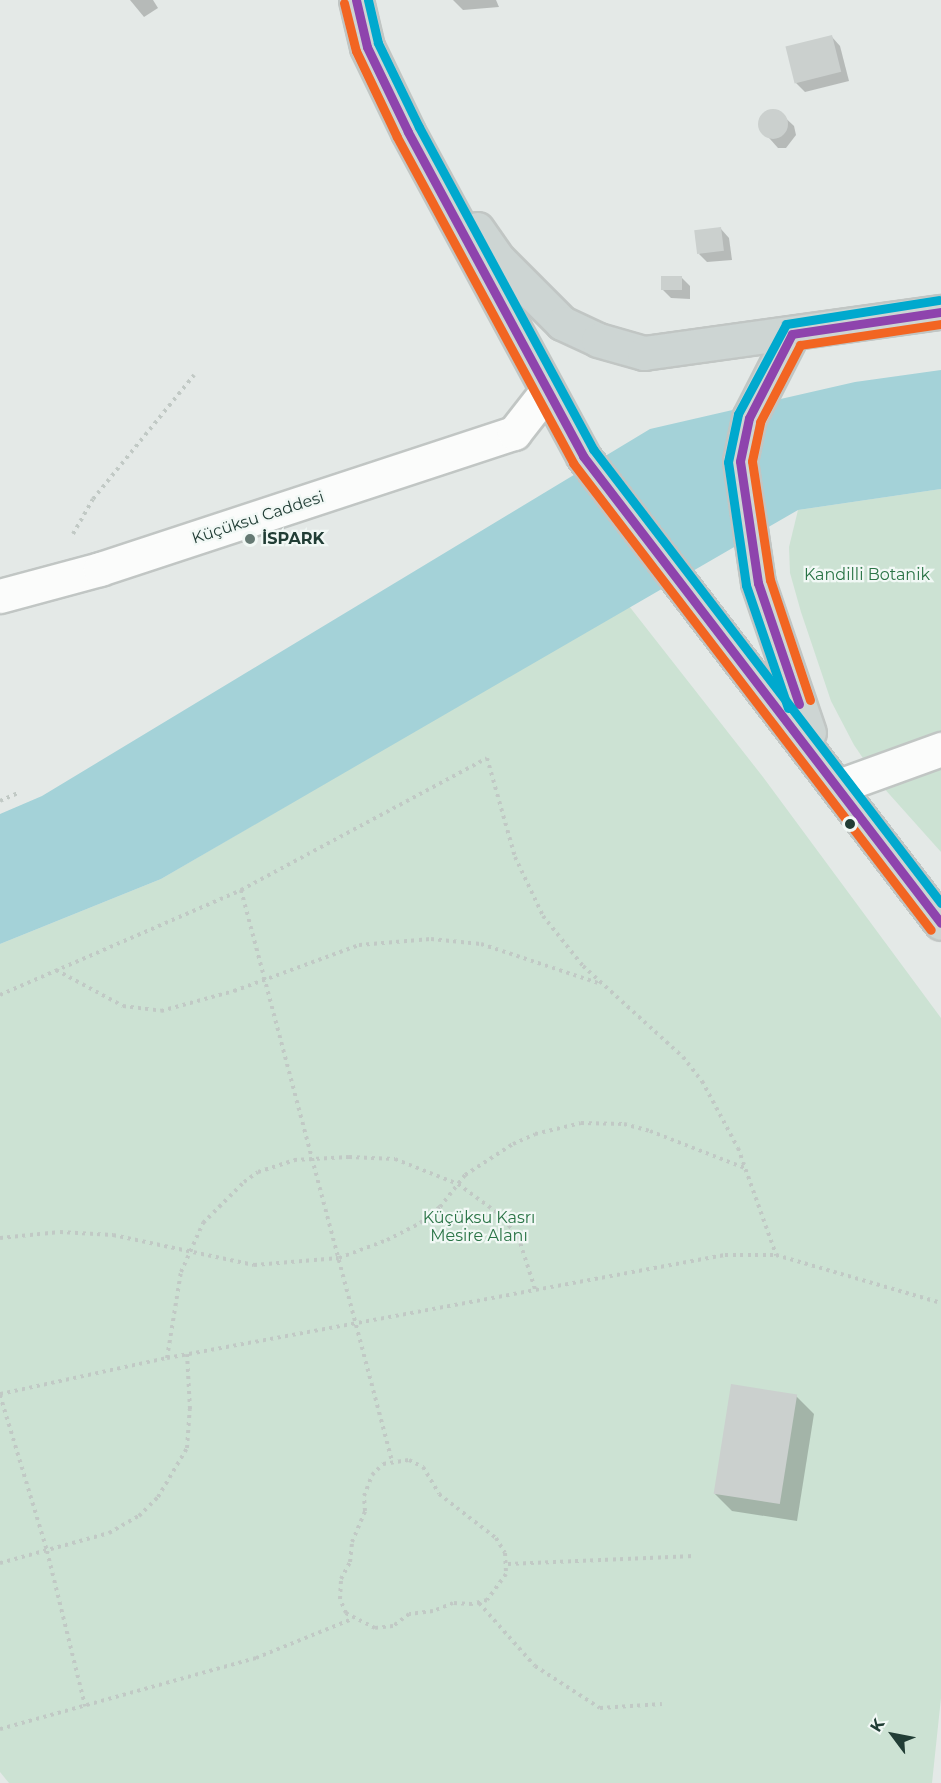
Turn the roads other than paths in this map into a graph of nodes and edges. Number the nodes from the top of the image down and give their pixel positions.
1 (356, 0) edge
2 (408, 132) junction
3 (941, 312) edge
4 (792, 334) junction
5 (546, 392) junction
6 (0, 596) edge
7 (941, 749) edge
8 (817, 758) junction
9 (839, 786) junction
10 (941, 923) edge

1 - 2 main road
2 - 4 main road
2 - 5 main road
3 - 4 main road
4 - 8 main road
5 - 6 street, Küçüksu Caddesi
5 - 8 main road
7 - 9 street
8 - 9 main road
9 - 10 main road

